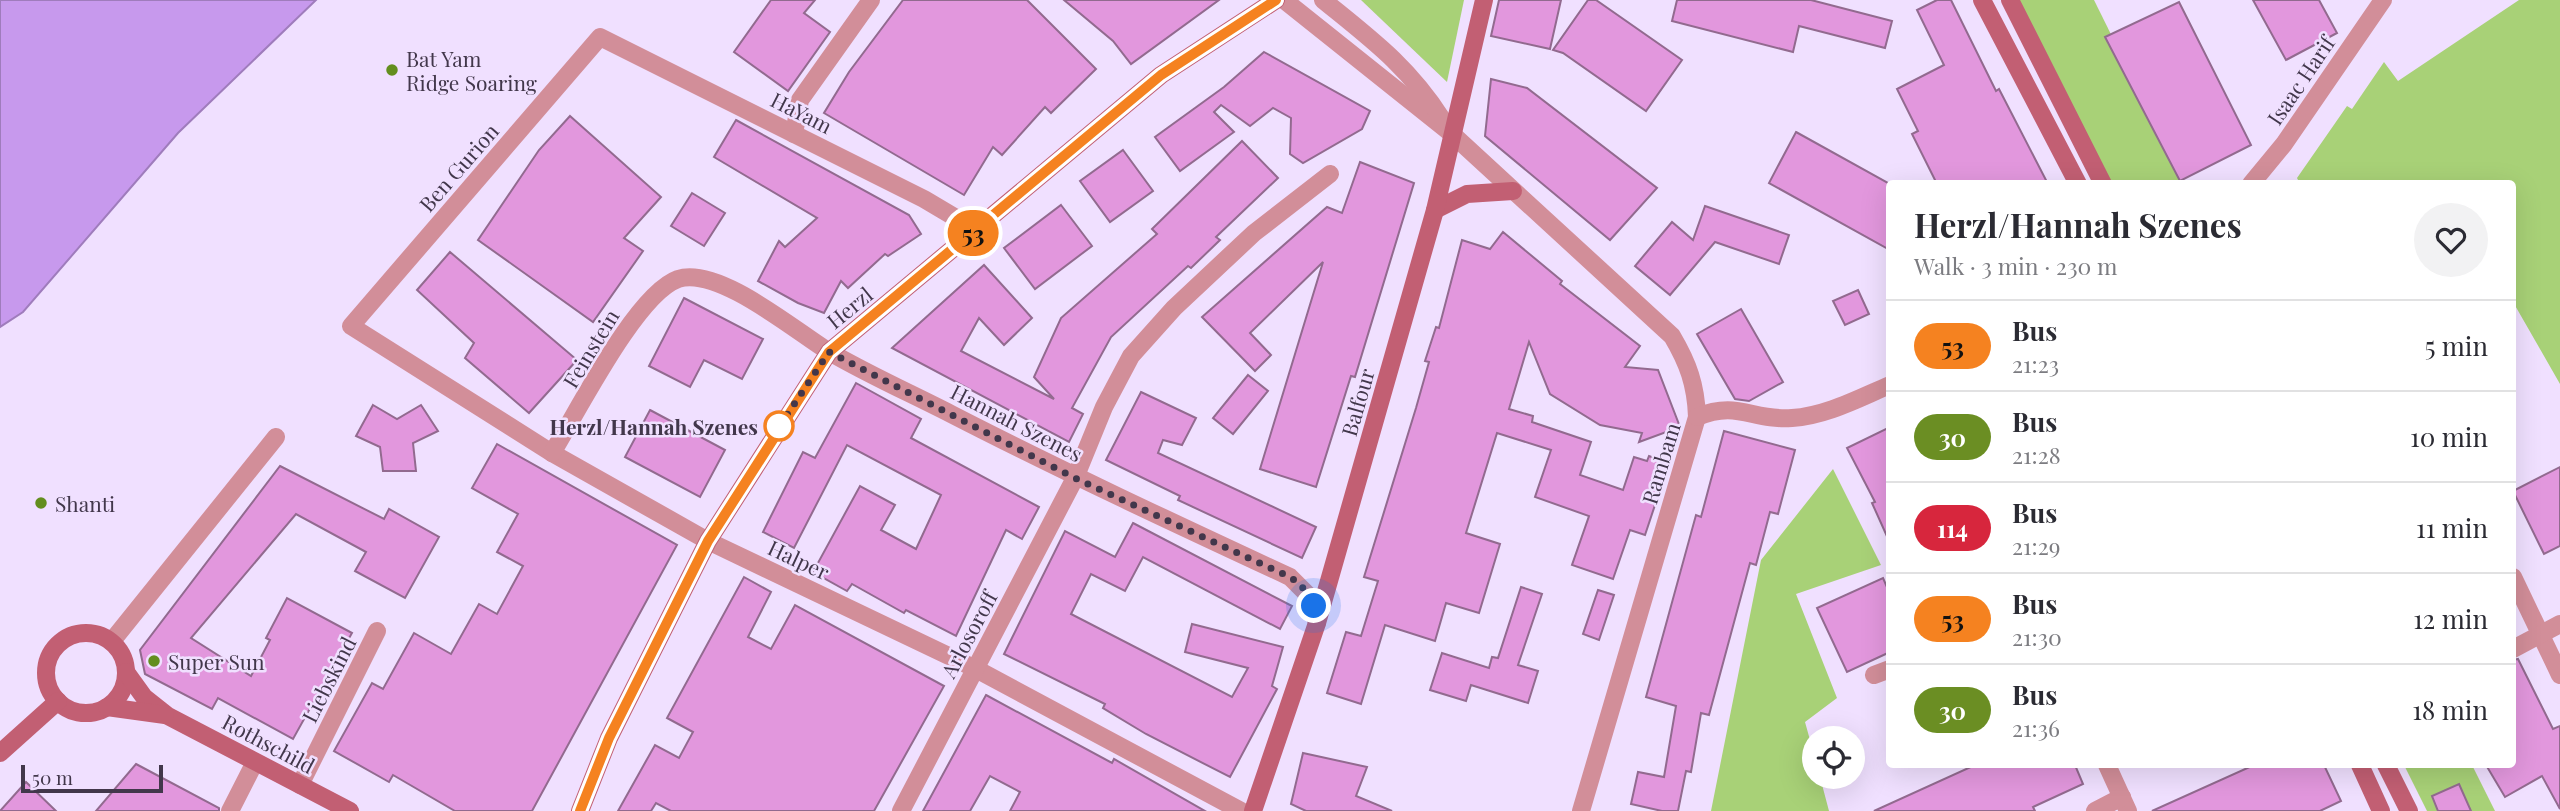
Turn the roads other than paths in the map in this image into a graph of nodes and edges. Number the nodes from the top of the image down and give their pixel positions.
1 (872, 0) edge
2 (1276, 0) edge
3 (1284, 0) edge
4 (1323, 0) edge
5 (1484, 0) edge
6 (1982, 0) edge
7 (2010, 0) edge
8 (2383, 0) edge
9 (600, 37) joint
10 (794, 134) junction
11 (1452, 134) junction
12 (1331, 174) dead end
13 (2076, 180) edge
14 (2101, 180) edge
15 (2254, 180) edge
16 (1513, 191) junction
17 (1435, 210) junction
18 (958, 247) junction
19 (679, 279) joint
20 (351, 326) joint
21 (829, 352) junction
22 (1886, 387) edge
23 (1698, 416) junction
24 (276, 438) dead end
25 (552, 453) junction
26 (1075, 478) junction
27 (708, 541) junction
28 (2516, 583) edge
29 (1317, 622) junction
30 (2560, 624) edge
31 (377, 631) dead end
32 (2540, 634) junction
33 (112, 641) junction
34 (2516, 647) edge
35 (976, 669) junction
36 (126, 672) junction
37 (2560, 675) edge
38 (58, 701) junction
39 (107, 707) junction
40 (168, 716) junction
41 (0, 753) edge
42 (255, 762) junction
43 (2108, 768) edge
44 (2361, 768) edge
45 (2388, 768) edge
46 (300, 785) junction
47 (2125, 804) edge
48 (230, 811) edge
49 (350, 811) edge
50 (580, 811) edge
51 (901, 811) edge
52 (1241, 811) edge
53 (1253, 811) edge
54 (1581, 811) edge
55 (2095, 811) edge
56 (2381, 811) edge
57 (2409, 811) edge

1 - 10 street
2 - 18 street, Herzl
3 - 11 street
4 - 11 street
5 - 11 street, Balfour
6 - 13 street
7 - 14 street
8 - 15 street, Isaac Harif
9 - 10 street, HaYam
9 - 20 street, Ben Gurion
10 - 18 street, HaYam
11 - 16 street, Rambam
11 - 17 street, Balfour
12 - 26 street, Arlosoroff
16 - 17 street
16 - 23 street, Rambam
17 - 29 street, Balfour
18 - 21 street, Herzl
19 - 21 street, Hannah Szenes
19 - 25 street, Feinstein
20 - 25 street, Halper
21 - 26 street, Hannah Szenes
21 - 27 street, Herzl
22 - 23 street
23 - 54 street, Rambam
24 - 33 street
25 - 27 street, Halper
26 - 29 street, Hannah Szenes
26 - 35 street, Arlosoroff
27 - 35 street, Halper
27 - 50 street, Herzl
28 - 32 street
29 - 53 street, Balfour
30 - 32 street
31 - 46 street, Liebskind
32 - 34 street
32 - 37 street
33 - 36 street
33 - 38 street
35 - 51 street, Arlosoroff
35 - 52 street, Halper
36 - 39 street
36 - 40 street, Rothschild
38 - 39 street
38 - 41 street
39 - 40 street, Rothschild
40 - 42 street, Rothschild
42 - 46 street, Rothschild
42 - 48 street
43 - 47 street
44 - 56 street
45 - 57 street
46 - 49 street, Rothschild
47 - 55 street

